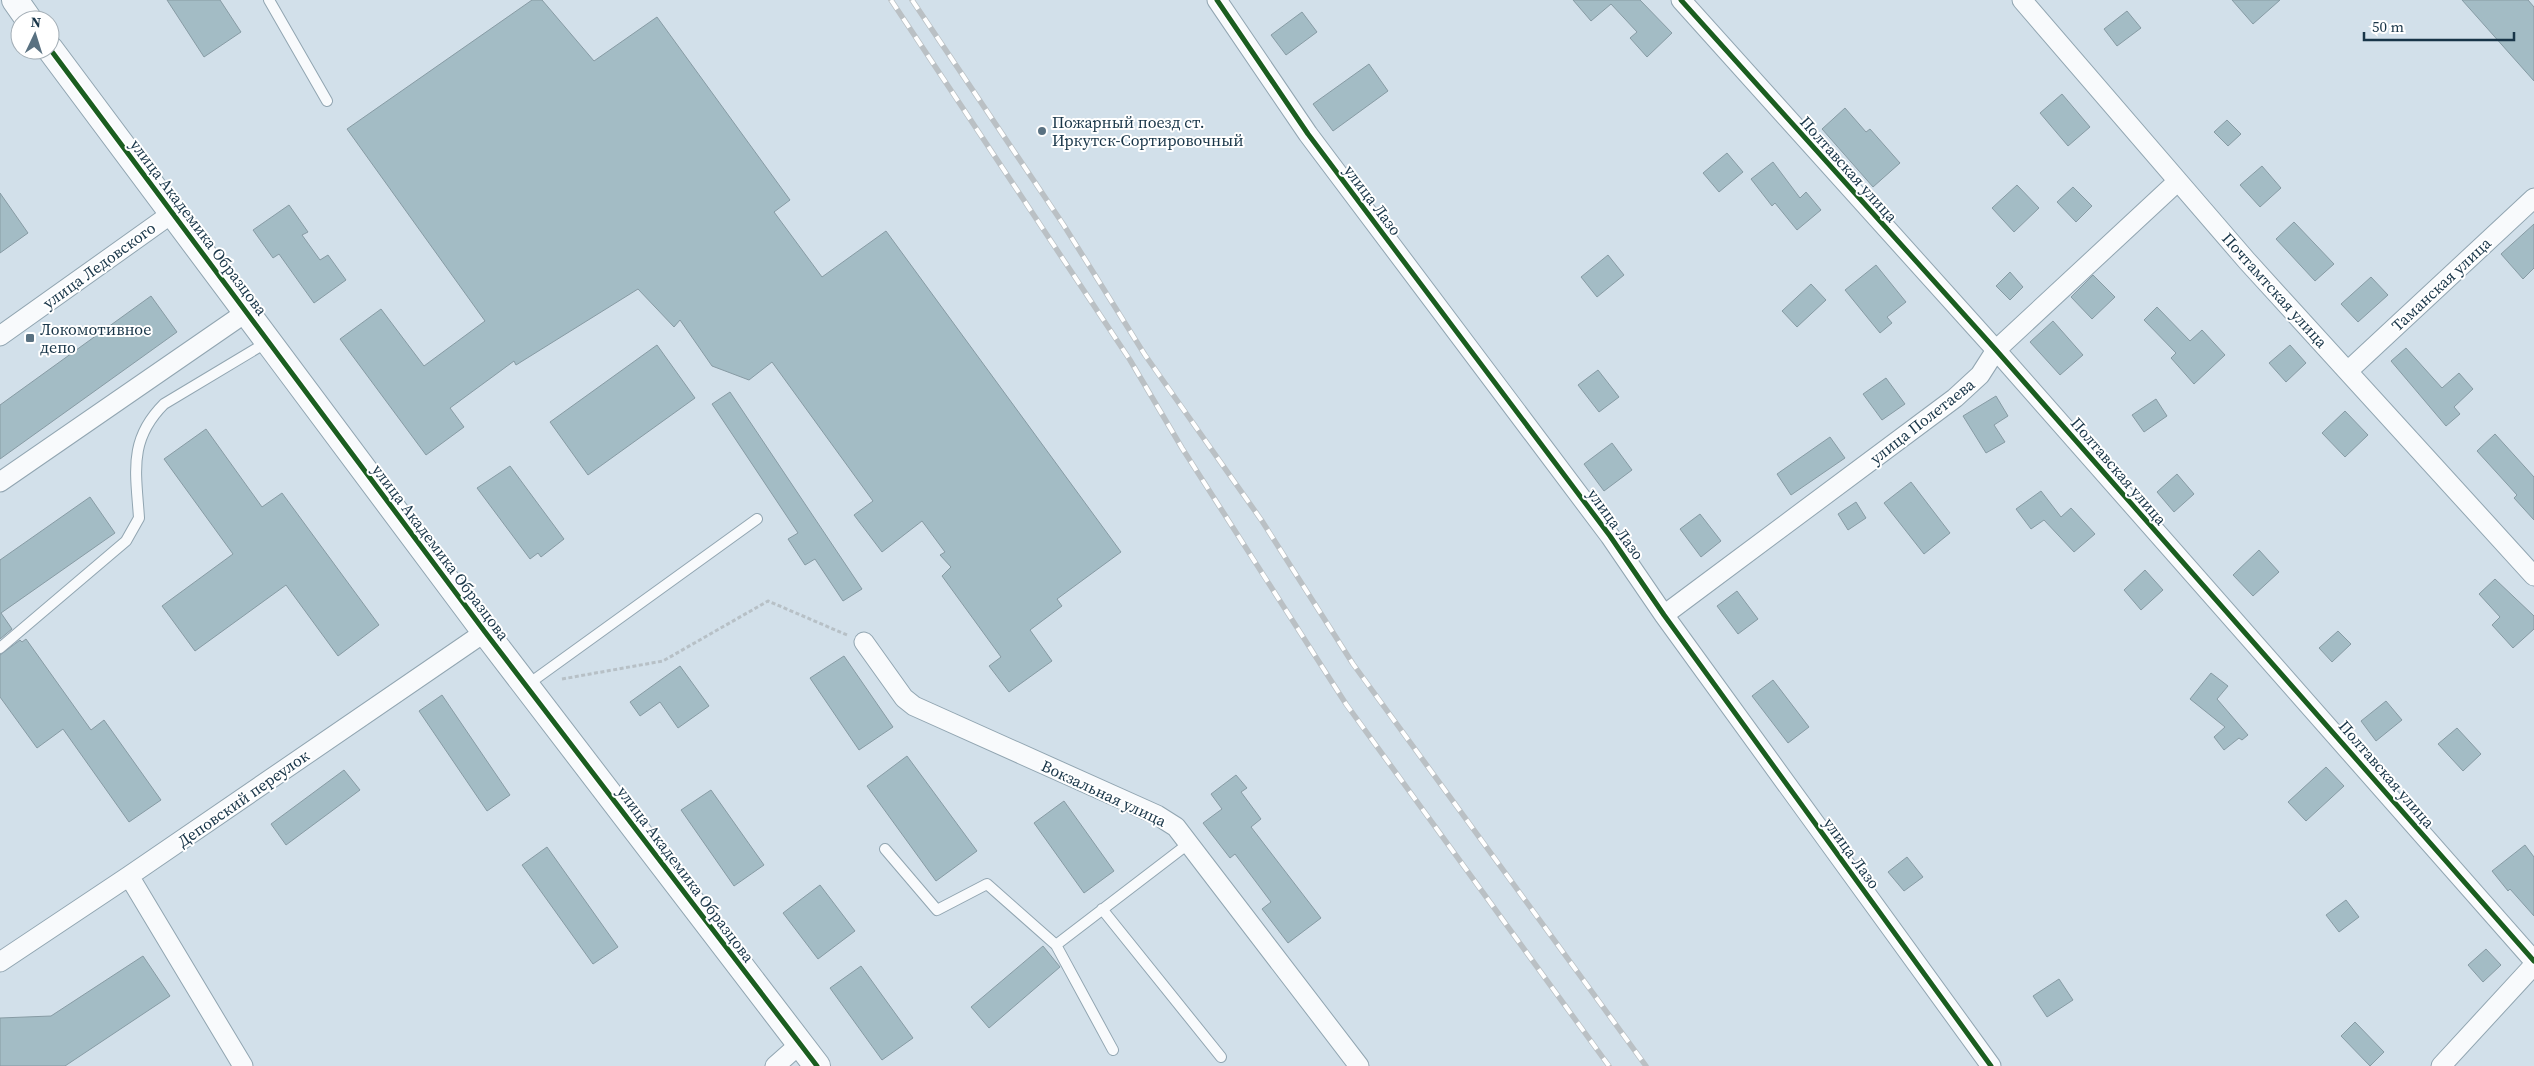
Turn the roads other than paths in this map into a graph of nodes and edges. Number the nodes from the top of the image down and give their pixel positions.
1 (269, 0) edge
2 (1217, 0) edge
3 (1682, 0) edge
4 (2022, 0) edge
5 (58, 60) edge
6 (327, 101) dead end
7 (2178, 181) junction
8 (2534, 198) edge
9 (174, 212) junction
10 (248, 312) junction
11 (0, 336) edge
12 (269, 341) junction
13 (1996, 350) junction
14 (2348, 371) junction
15 (0, 482) edge
16 (757, 519) dead end
17 (2534, 576) edge
18 (1664, 615) junction
19 (485, 632) junction
20 (864, 642) road end
21 (0, 648) edge
22 (526, 685) junction
23 (1188, 844) junction
24 (884, 849) dead end
25 (129, 876) junction
26 (1102, 909) junction
27 (1056, 944) junction
28 (1, 959) edge
29 (2534, 961) edge
30 (2534, 965) edge
31 (800, 1043) junction
32 (1114, 1050) dead end
33 (1221, 1057) dead end
34 (243, 1066) edge
35 (775, 1066) edge
36 (817, 1066) edge
37 (1359, 1066) edge
38 (1991, 1066) edge
39 (2441, 1066) edge

1 - 6 lane
2 - 18 street, улица Лазо
3 - 13 street, Полтавская улица
4 - 7 street, Почтамтская улица
5 - 9 street, улица Академика Образцова
7 - 13 street, улица Полетаева
7 - 14 street, Почтамтская улица
8 - 14 street, Таманская улица
9 - 10 street, улица Академика Образцова
9 - 11 street, улица Ледовского
10 - 12 street, улица Академика Образцова
10 - 15 street
12 - 19 street, улица Академика Образцова
12 - 21 lane
13 - 18 street, улица Полетаева
13 - 29 street, Полтавская улица
14 - 17 street, Почтамтская улица
16 - 22 lane
18 - 38 street, улица Лазо
19 - 22 street, улица Академика Образцова
19 - 25 street, Деповский переулок
20 - 23 street, Вокзальная улица
22 - 31 street, улица Академика Образцова
23 - 26 lane
23 - 37 street, Вокзальная улица
24 - 27 lane
25 - 28 street, Деповский переулок
25 - 34 street
26 - 27 lane
26 - 33 lane
27 - 32 lane
30 - 39 street
31 - 35 street
31 - 36 street, улица Академика Образцова

